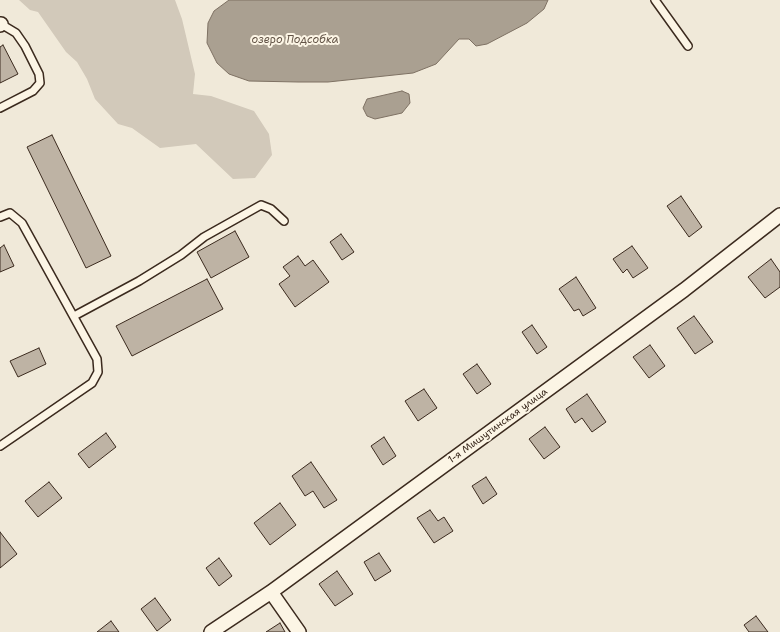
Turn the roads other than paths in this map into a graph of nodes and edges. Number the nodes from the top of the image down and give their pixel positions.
1 (655, 0) edge
2 (0, 25) edge
3 (688, 46) dead end
4 (0, 108) edge
5 (780, 215) edge
6 (0, 216) edge
7 (284, 221) dead end
8 (74, 316) junction
9 (0, 446) edge
10 (271, 592) junction
11 (211, 632) edge
12 (299, 632) edge

1 - 3 lane
2 - 4 lane
5 - 10 street, 1-я Мишутинская улица
6 - 8 lane
7 - 8 lane
8 - 9 lane
10 - 11 street, 1-я Мишутинская улица
10 - 12 street

